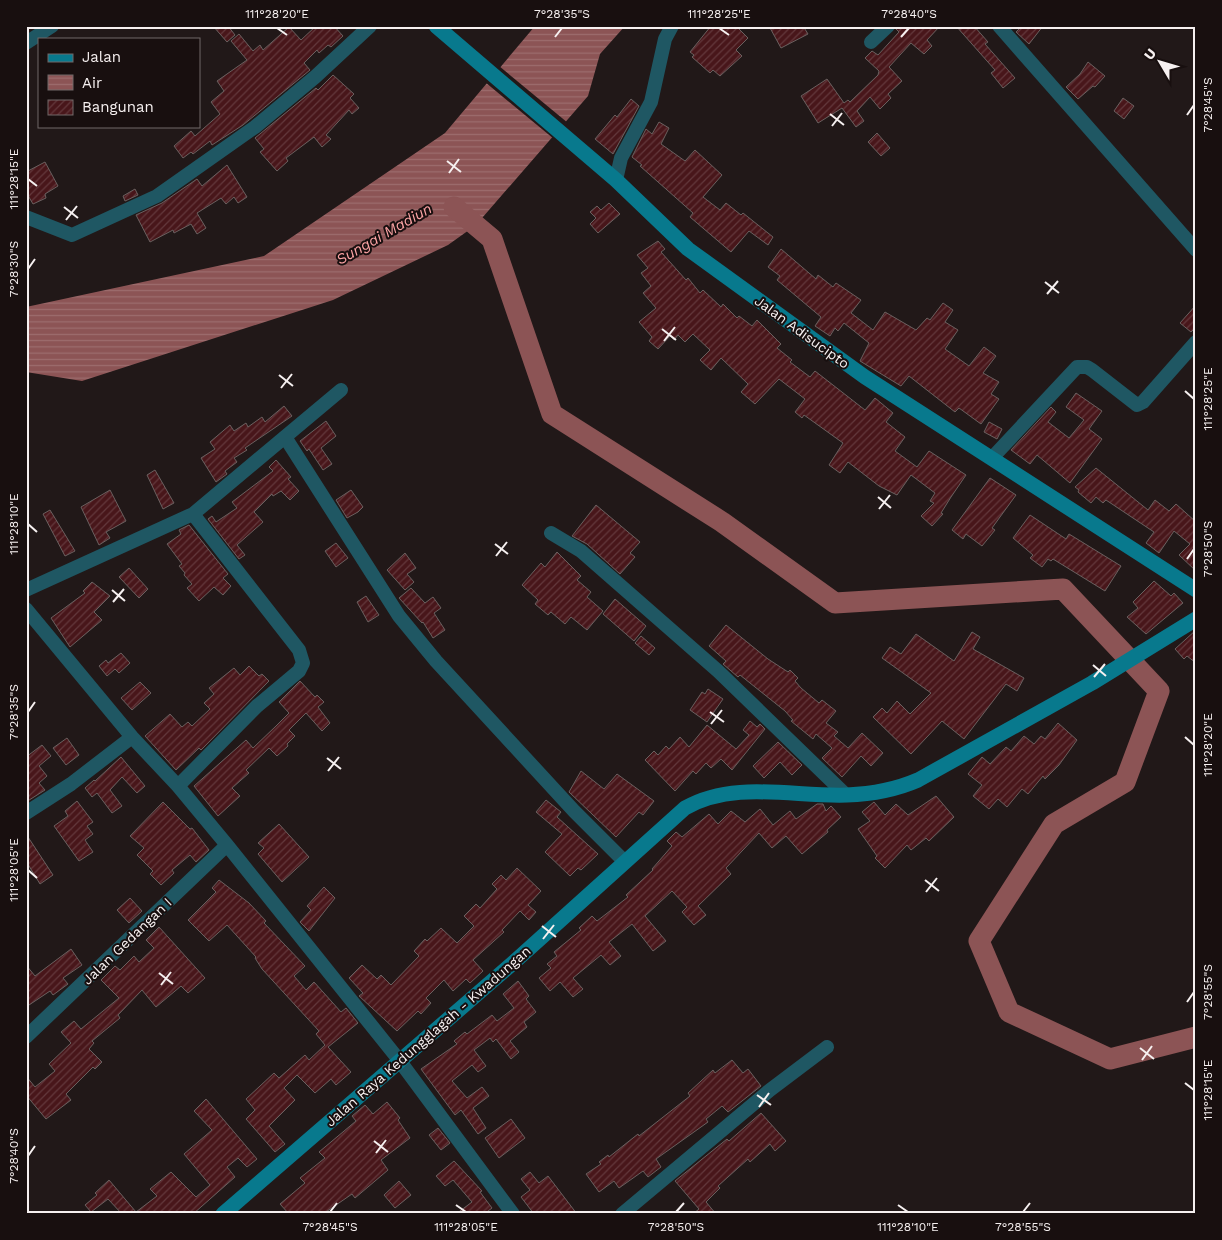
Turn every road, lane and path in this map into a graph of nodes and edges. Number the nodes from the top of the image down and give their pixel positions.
1 (52, 26) edge
2 (370, 26) edge
3 (672, 26) edge
4 (888, 26) edge
5 (999, 26) edge
6 (438, 29) edge
7 (871, 42) dead end
8 (26, 43) edge
9 (613, 178) junction
10 (26, 217) edge
11 (1196, 250) edge
12 (1196, 342) edge
13 (341, 390) dead end
14 (285, 437) junction
15 (992, 458) junction
16 (193, 514) junction
17 (552, 533) dead end
18 (26, 590) edge
19 (1196, 590) edge
20 (26, 609) edge
21 (1196, 618) edge
22 (132, 737) junction
23 (178, 786) junction
24 (846, 795) junction
25 (26, 813) edge
26 (227, 845) junction
27 (625, 862) junction
28 (26, 1037) edge
29 (827, 1047) dead end
30 (399, 1060) junction
31 (224, 1214) edge
32 (513, 1214) edge
33 (622, 1214) edge

1 - 8 street
2 - 10 street
3 - 9 street
4 - 7 street
5 - 11 street
6 - 9 main road, Jalan Adisucipto
9 - 15 main road, Jalan Adisucipto
12 - 15 street
13 - 14 street
14 - 16 street
14 - 27 street
15 - 19 main road, Jalan Adisucipto
16 - 18 street
16 - 23 street
17 - 24 street
20 - 22 street
21 - 24 main road, Jalan Raya Kedungglagah - Kwadungan
22 - 23 street
22 - 25 street
23 - 26 street
24 - 27 main road, Jalan Raya Kedungglagah - Kwadungan
26 - 28 street, Jalan Gedangan I
26 - 30 street
27 - 30 main road, Jalan Raya Kedungglagah - Kwadungan
29 - 33 street
30 - 31 main road, Jalan Raya Kedungglagah - Kwadungan
30 - 32 street

